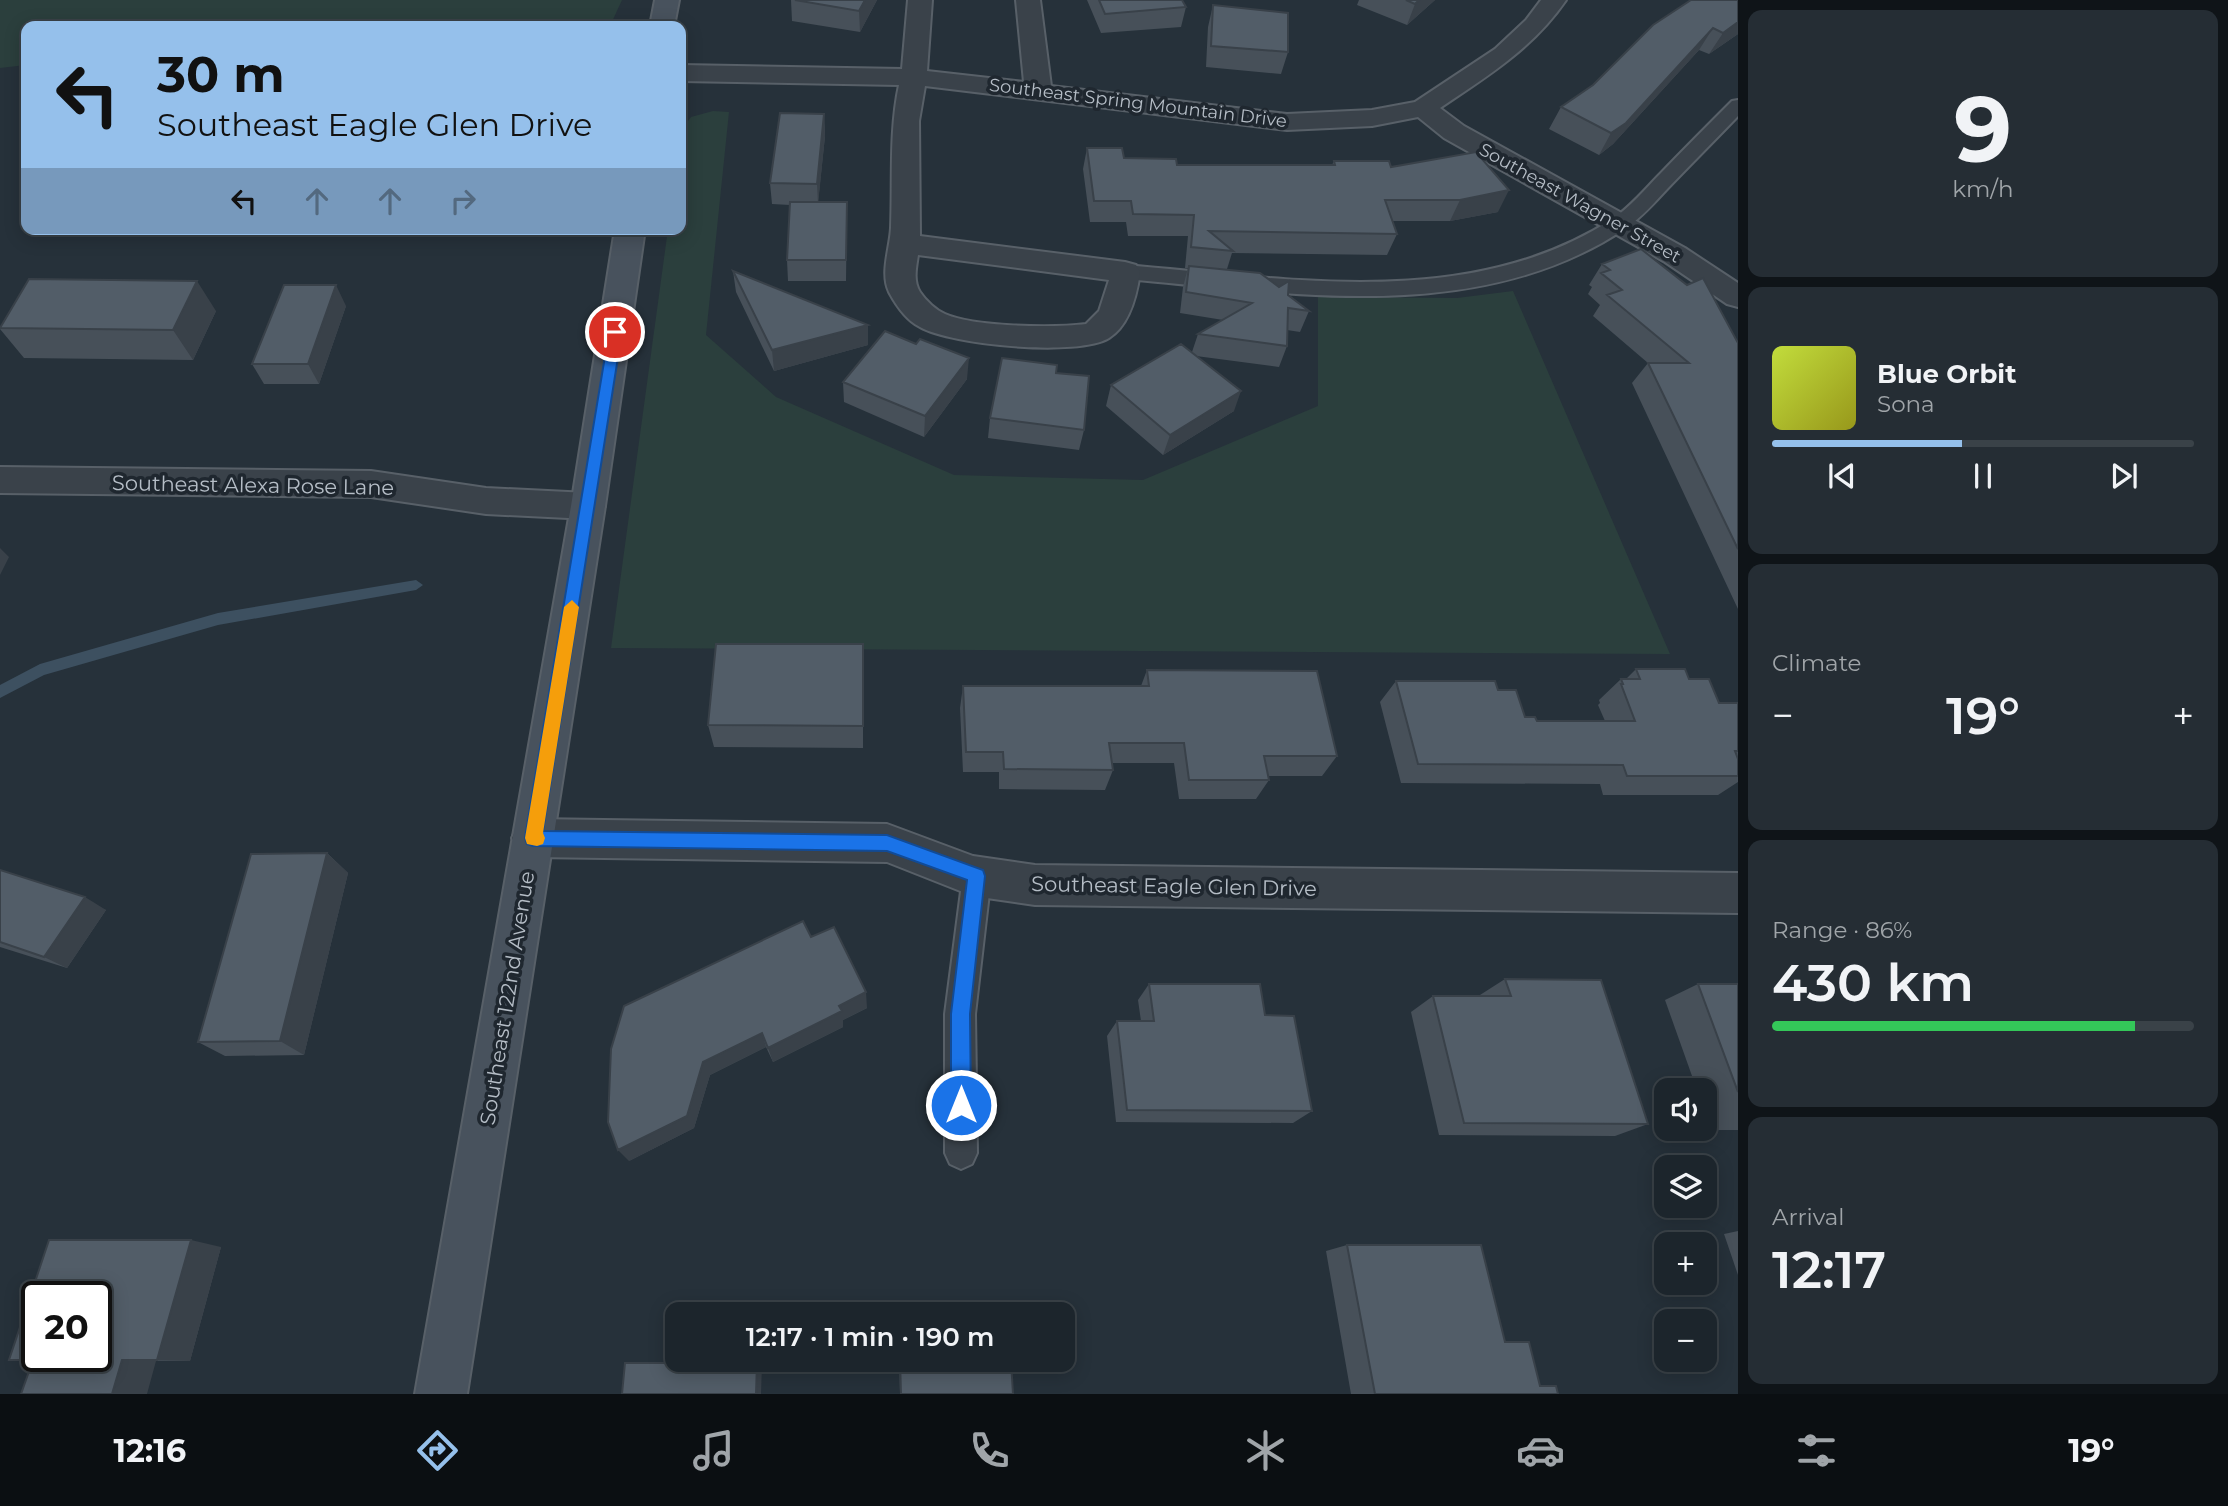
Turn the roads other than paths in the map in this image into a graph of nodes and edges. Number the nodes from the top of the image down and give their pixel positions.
1 (667, 0) edge
2 (920, 0) edge
3 (1028, 0) edge
4 (1554, 0) edge
5 (663, 21) edge
6 (686, 73) edge
7 (914, 77) junction
8 (1038, 90) junction
9 (1738, 105) edge
10 (1423, 108) junction
11 (1619, 224) junction
12 (629, 235) edge
13 (905, 244) junction
14 (1125, 272) junction
15 (1738, 298) edge
16 (0, 480) edge
17 (588, 506) junction
18 (533, 838) junction
19 (977, 876) junction
20 (1738, 893) edge
21 (961, 1153) dead end
22 (441, 1394) edge

1 - 5 main road
2 - 7 street
3 - 8 street
4 - 10 street, Southeast Spring Mountain Drive
6 - 7 street, Southeast Spring Mountain Drive
7 - 8 street, Southeast Spring Mountain Drive
7 - 13 street
8 - 10 street, Southeast Spring Mountain Drive
9 - 11 lane
10 - 11 street, Southeast Wagner Street
11 - 14 lane
11 - 15 street, Southeast Wagner Street
12 - 17 main road, Southeast 122nd Avenue
13 - 14 street
13 - 14 street
16 - 17 street, Southeast Alexa Rose Lane
17 - 18 main road, Southeast 122nd Avenue
18 - 19 street, Southeast Eagle Glen Drive
18 - 22 main road, Southeast 122nd Avenue
19 - 20 street, Southeast Eagle Glen Drive
19 - 21 lane

